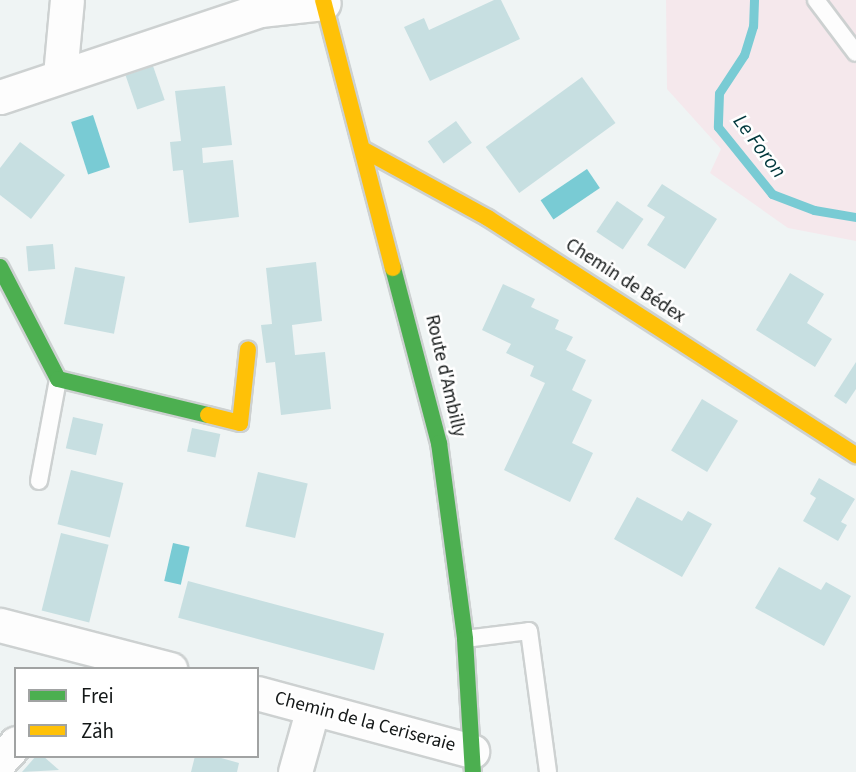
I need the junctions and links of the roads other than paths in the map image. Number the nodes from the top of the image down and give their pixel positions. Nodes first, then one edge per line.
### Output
1 (67, 0) edge
2 (816, 0) edge
3 (323, 2) edge
4 (856, 53) edge
5 (60, 75) junction
6 (0, 97) edge
7 (366, 151) junction
8 (0, 267) edge
9 (248, 349) dead end
10 (58, 379) junction
11 (856, 455) edge
12 (39, 481) dead end
13 (0, 625) edge
14 (465, 639) junction
15 (162, 667) edge
16 (259, 694) edge
17 (313, 708) junction
18 (14, 745) edge
19 (0, 761) edge
20 (472, 761) edge
21 (295, 772) edge
22 (548, 772) edge

1 - 5 street
2 - 4 lane
3 - 5 street
3 - 7 street, Route d'Ambilly
5 - 6 street
7 - 11 street, Chemin de Bédex
7 - 14 street, Route d'Ambilly
8 - 10 street
9 - 10 street
10 - 12 lane
13 - 15 street
14 - 20 street, Route d'Ambilly
14 - 22 lane
16 - 17 street, Chemin de la Ceriseraie
17 - 20 street, Chemin de la Ceriseraie
17 - 21 street
18 - 19 street

